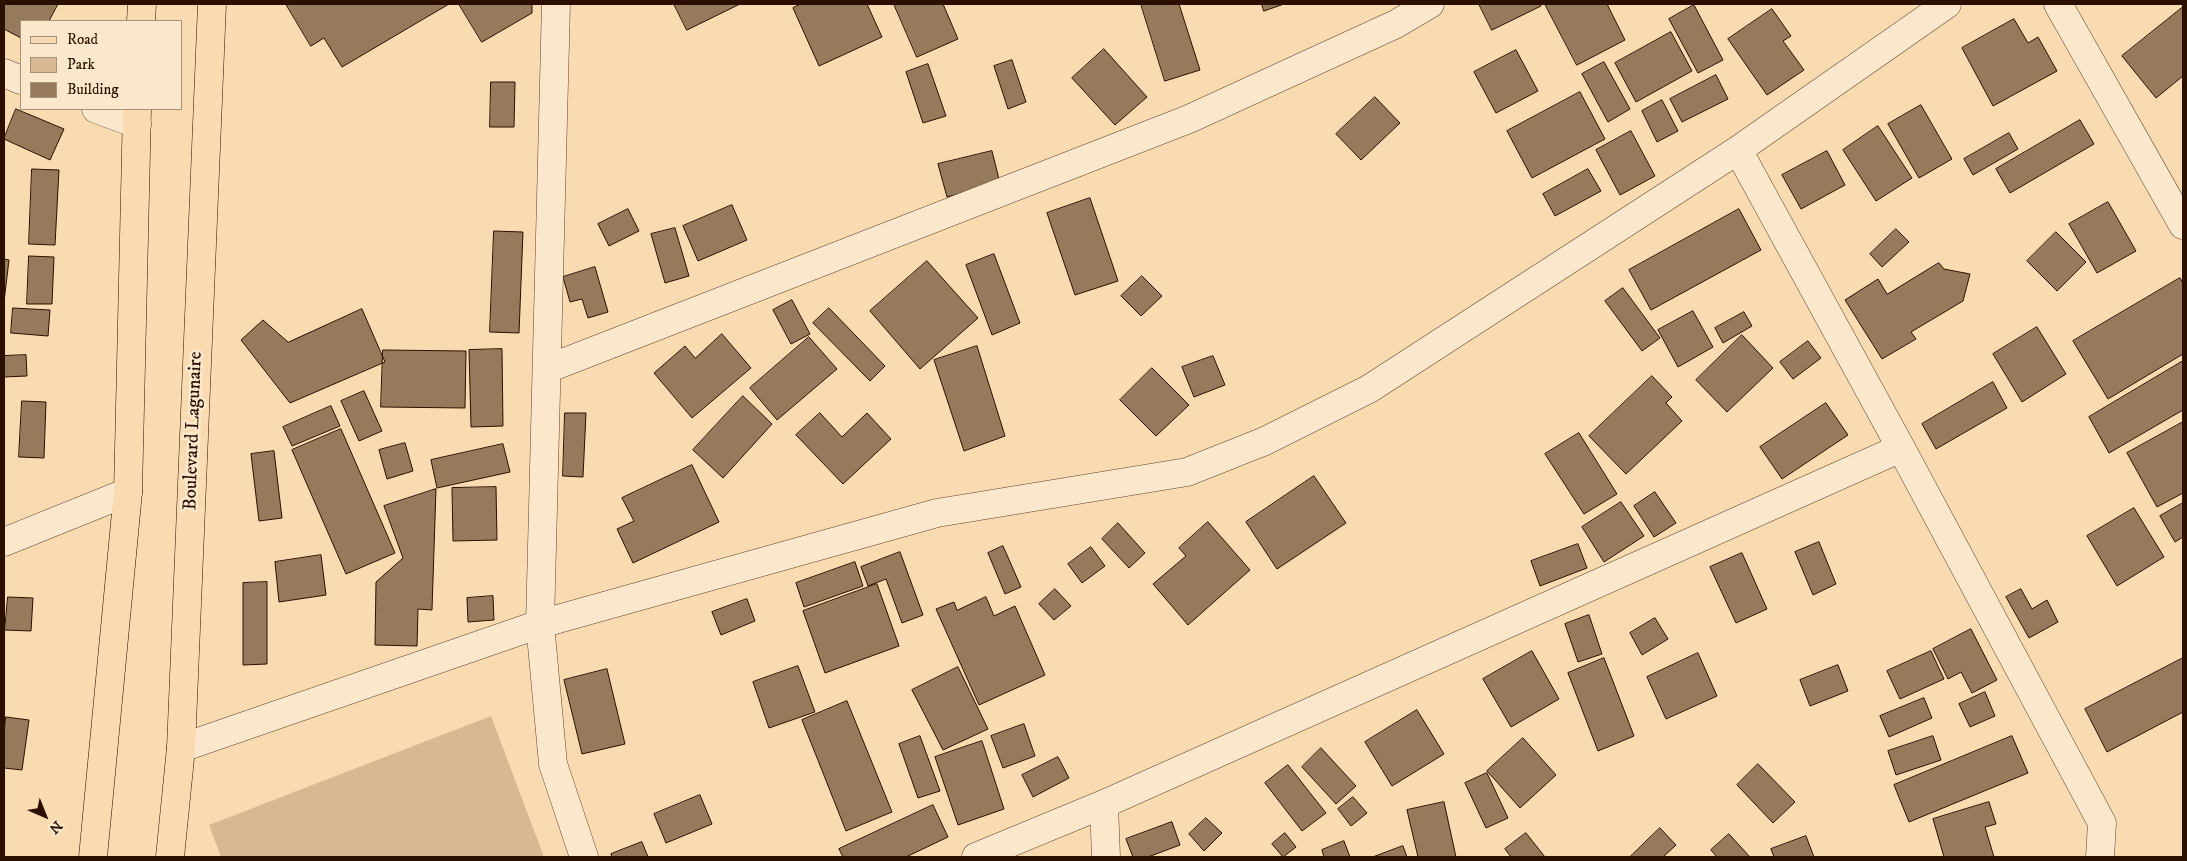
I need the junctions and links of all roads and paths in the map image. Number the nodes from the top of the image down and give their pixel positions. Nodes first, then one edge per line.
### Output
1 (142, 4) edge
2 (212, 4) edge
3 (556, 4) edge
4 (1430, 4) edge
5 (1947, 4) edge
6 (2058, 4) edge
7 (141, 20) edge
8 (4, 73) edge
9 (20, 80) edge
10 (102, 110) edge
11 (137, 116) edge
12 (1738, 150) junction
13 (2183, 225) edge
14 (547, 369) junction
15 (1901, 448) junction
16 (128, 492) junction
17 (4, 542) edge
18 (540, 624) junction
19 (180, 748) junction
20 (1104, 804) junction
21 (93, 857) edge
22 (170, 857) edge
23 (584, 857) edge
24 (976, 857) edge
25 (1106, 857) edge
26 (2100, 857) edge

1 - 7 main road
2 - 19 main road, Boulevard Lagunaire
3 - 14 street
4 - 14 street
5 - 12 street
6 - 13 street
8 - 9 street
10 - 11 street
11 - 16 main road
12 - 15 street
12 - 18 street
14 - 18 street
15 - 20 street
15 - 26 street
16 - 17 street
16 - 21 main road
18 - 19 street
18 - 23 street
19 - 22 main road, Boulevard Lagunaire
20 - 24 street
20 - 25 street

